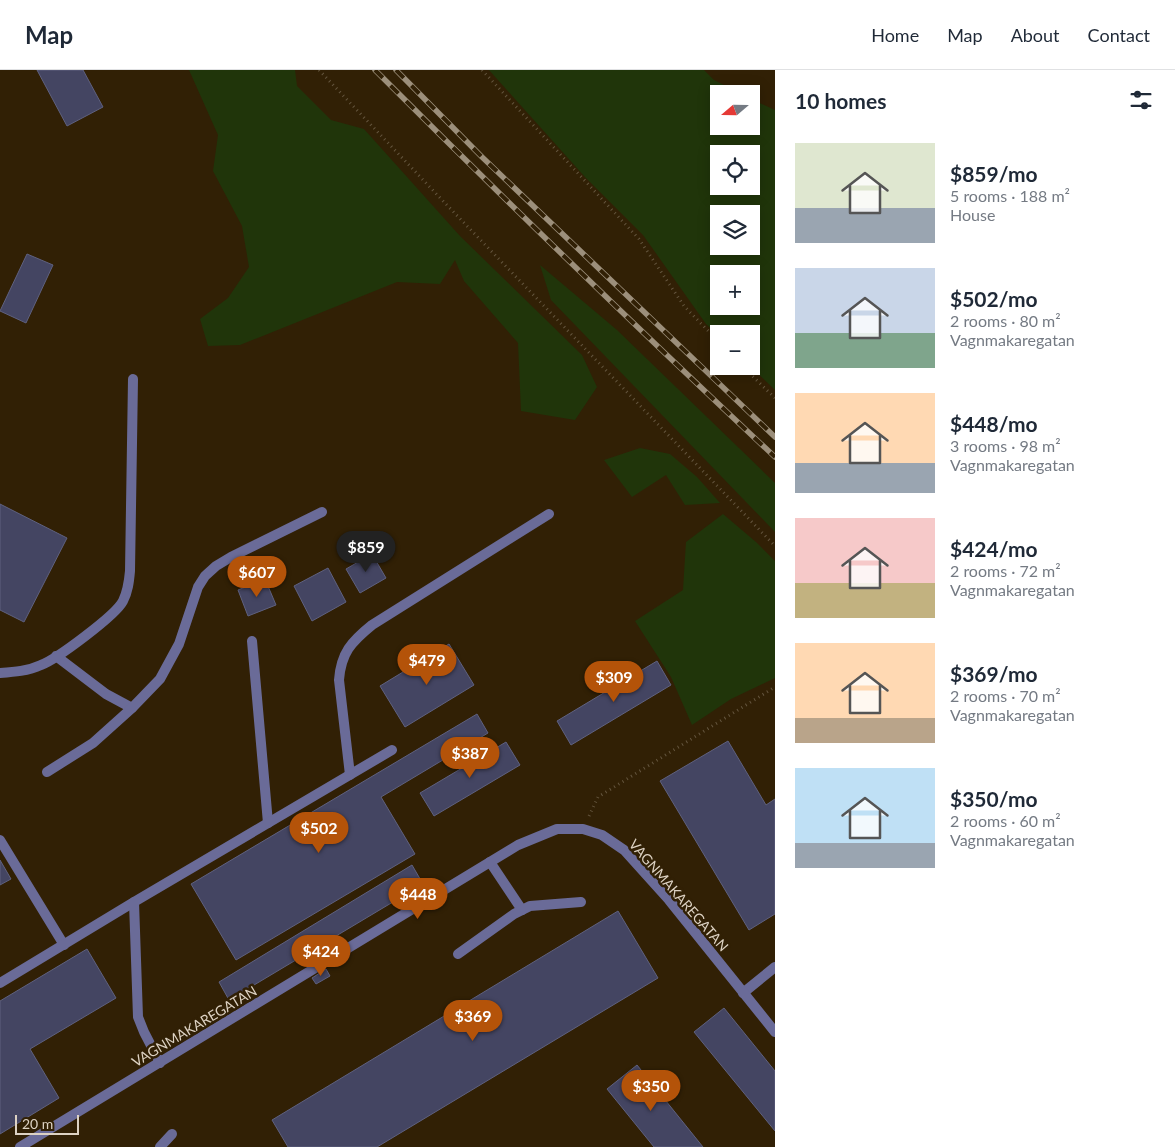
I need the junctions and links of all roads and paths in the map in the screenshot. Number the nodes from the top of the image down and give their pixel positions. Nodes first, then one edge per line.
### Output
1 (319, 70) edge
2 (482, 70) edge
3 (710, 333) edge
4 (751, 375) edge
5 (132, 379) dead end
6 (775, 398) edge
7 (322, 512) dead end
8 (549, 514) dead end
9 (775, 546) edge
10 (252, 641) dead end
11 (56, 656) junction
12 (0, 673) edge
13 (775, 687) edge
14 (132, 708) junction
15 (392, 750) dead end
16 (47, 772) dead end
17 (350, 775) junction
18 (268, 823) junction
19 (583, 829) junction
20 (0, 840) edge
21 (490, 862) junction
22 (134, 902) junction
23 (580, 902) dead end
24 (522, 910) junction
25 (64, 945) junction
26 (458, 954) dead end
27 (775, 967) edge
28 (0, 983) edge
29 (743, 993) junction
30 (775, 1032) edge
31 (160, 1063) junction
32 (172, 1134) dead end
33 (20, 1147) edge
34 (160, 1147) edge

1 - 9 path
2 - 3 path
4 - 6 path
5 - 11 street
7 - 14 street
8 - 17 street
10 - 18 street
11 - 12 street
11 - 14 street
13 - 19 path
14 - 16 street
15 - 17 street
17 - 18 street
18 - 22 street
19 - 21 street, VAGNMAKAREGATAN
19 - 29 street, VAGNMAKAREGATAN
20 - 25 street
21 - 24 street
21 - 31 street, VAGNMAKAREGATAN
22 - 25 street
22 - 31 street
23 - 24 street
24 - 26 street
25 - 28 street
27 - 29 street
29 - 30 street, VAGNMAKAREGATAN
31 - 33 street, VAGNMAKAREGATAN
32 - 34 street

